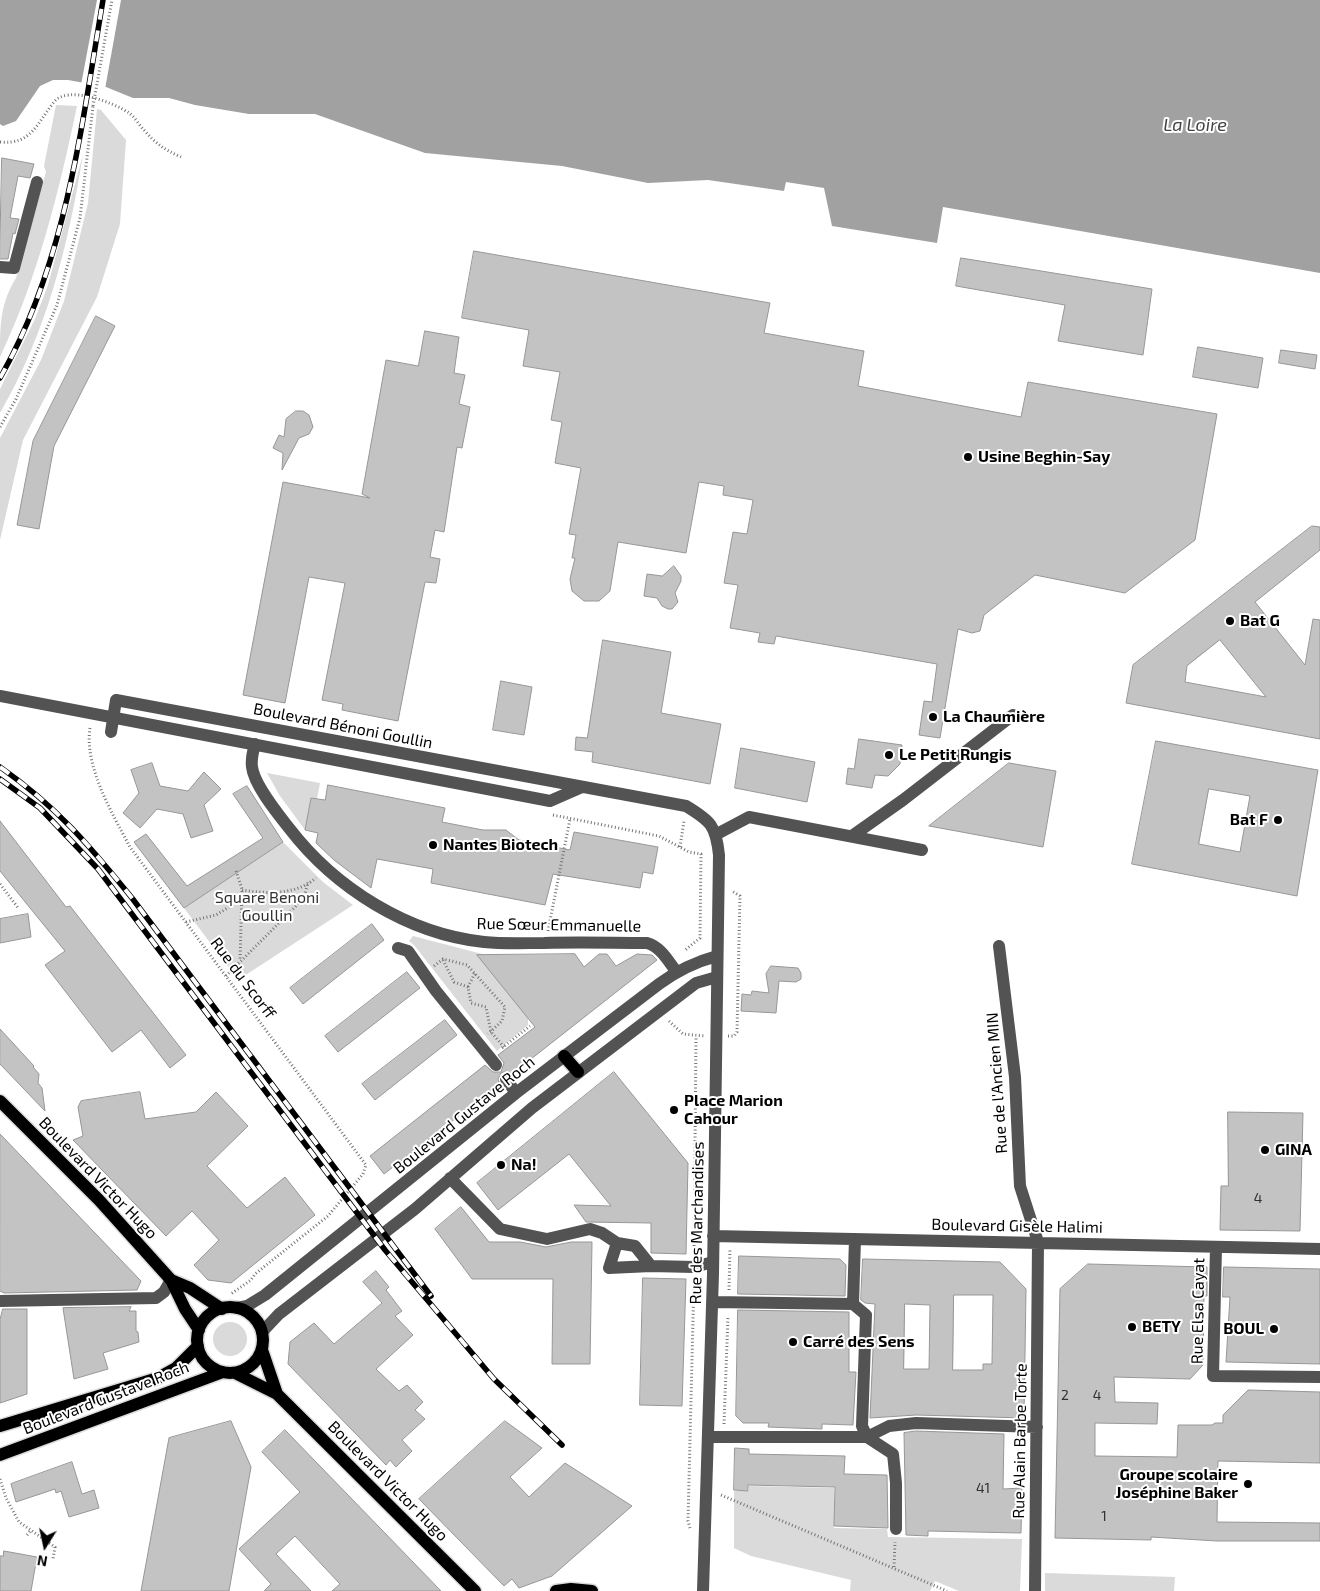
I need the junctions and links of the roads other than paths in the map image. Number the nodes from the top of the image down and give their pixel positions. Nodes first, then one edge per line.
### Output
1 (37, 182) dead end
2 (0, 266) edge
3 (0, 696) edge
4 (1013, 715) dead end
5 (113, 718) junction
6 (111, 732) dead end
7 (254, 744) junction
8 (582, 787) junction
9 (717, 834) junction
10 (852, 836) junction
11 (922, 850) dead end
12 (999, 946) dead end
13 (398, 948) dead end
14 (717, 956) junction
15 (673, 967) junction
16 (717, 977) junction
17 (564, 1056) junction
18 (493, 1061) road end
19 (578, 1072) junction
20 (506, 1079) dead end
21 (516, 1093) junction
22 (0, 1101) edge
23 (450, 1178) junction
24 (713, 1236) junction
25 (855, 1239) junction
26 (1038, 1242) junction
27 (617, 1243) junction
28 (1216, 1247) junction
29 (1320, 1249) edge
30 (713, 1262) junction
31 (650, 1266) junction
32 (171, 1280) junction
33 (0, 1301) edge
34 (712, 1302) junction
35 (853, 1304) junction
36 (237, 1308) junction
37 (222, 1309) junction
38 (199, 1330) junction
39 (262, 1332) junction
40 (198, 1346) junction
41 (262, 1350) junction
42 (229, 1372) junction
43 (1320, 1377) edge
44 (277, 1394) junction
45 (0, 1426) edge
46 (1037, 1427) junction
47 (708, 1437) junction
48 (867, 1437) junction
49 (0, 1455) edge
50 (896, 1529) road end
51 (475, 1591) edge
52 (556, 1591) edge
53 (592, 1591) edge
54 (703, 1591) edge
55 (1035, 1591) edge

1 - 2 street
3 - 5 street
4 - 10 street
5 - 6 street, Boulevard Bénoni Goullin
5 - 7 street
5 - 8 street, Boulevard Bénoni Goullin
7 - 8 street
7 - 15 street, Rue Sœur Emmanuelle
8 - 9 street, Boulevard Bénoni Goullin
9 - 10 street
9 - 14 street, Rue des Marchandises
10 - 11 street
12 - 26 street, Rue de l'Ancien MIN
13 - 18 street
14 - 15 street, Boulevard Gustave Roch
14 - 16 street, Rue des Marchandises
15 - 17 street, Boulevard Gustave Roch
16 - 19 street
16 - 24 street, Rue des Marchandises
17 - 19 main road
17 - 21 street, Boulevard Gustave Roch
19 - 23 street
20 - 21 street
21 - 36 street, Boulevard Gustave Roch
22 - 32 main road, Boulevard Victor Hugo
23 - 27 street
23 - 39 street
24 - 25 street, Boulevard Gisèle Halimi
24 - 30 street, Rue des Marchandises
25 - 26 street, Boulevard Gisèle Halimi
25 - 35 street
26 - 28 street, Boulevard Gisèle Halimi
26 - 46 street, Rue Alain Barbe Torte
27 - 31 street
27 - 31 street
28 - 29 street, Boulevard Gisèle Halimi
28 - 43 street, Rue Elsa Cayat
30 - 31 street
30 - 34 street, Rue des Marchandises
32 - 33 street
32 - 37 main road, Boulevard Victor Hugo
32 - 38 main road, Boulevard Victor Hugo
34 - 35 street
34 - 47 street, Rue des Marchandises
35 - 48 street
36 - 37 main road
36 - 39 main road
37 - 38 main road
38 - 40 main road
39 - 41 main road
40 - 42 main road
40 - 45 main road, Boulevard Gustave Roch
41 - 42 main road
41 - 44 main road, Boulevard Victor Hugo
42 - 44 main road, Boulevard Victor Hugo
42 - 49 main road, Boulevard Gustave Roch
44 - 51 main road, Boulevard Victor Hugo
46 - 48 street
46 - 55 street, Rue Alain Barbe Torte
47 - 48 street
47 - 54 street, Rue des Marchandises
48 - 50 street
52 - 53 main road

